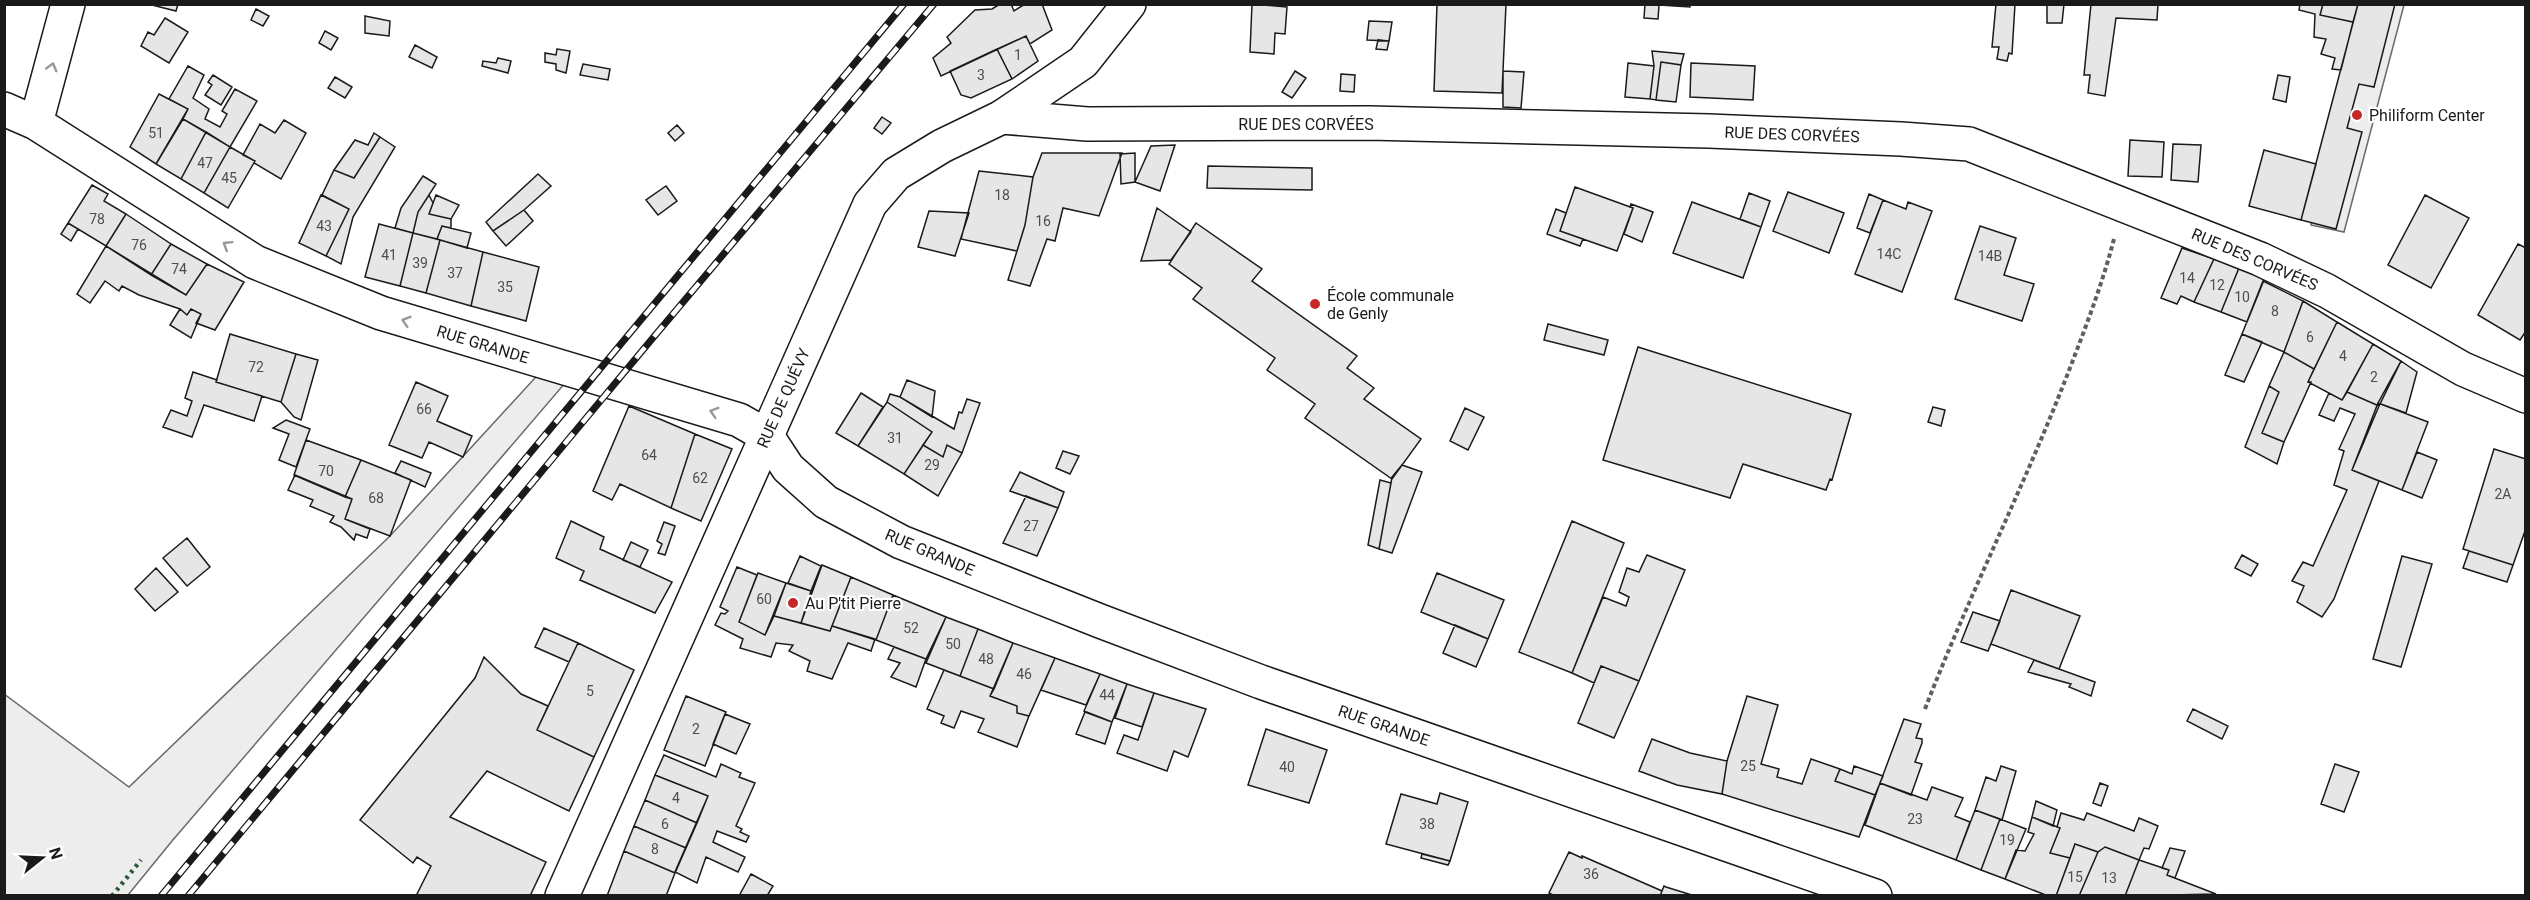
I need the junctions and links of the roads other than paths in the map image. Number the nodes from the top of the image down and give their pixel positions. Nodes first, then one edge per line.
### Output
1 (68, 4) edge
2 (1129, 4) edge
3 (4, 109) edge
4 (1002, 117) junction
5 (36, 123) junction
6 (2526, 396) edge
7 (766, 436) junction
8 (562, 896) edge
9 (1875, 896) edge

5 -> 1 street
2 - 4 street, RUE DE QUÉVY
3 - 5 street, RUE GRANDE
4 - 6 street, RUE DES CORVÉES
4 - 7 street, RUE DE QUÉVY
7 -> 5 street, RUE GRANDE
7 - 8 street, RUE DE QUÉVY
7 - 9 street, RUE GRANDE

